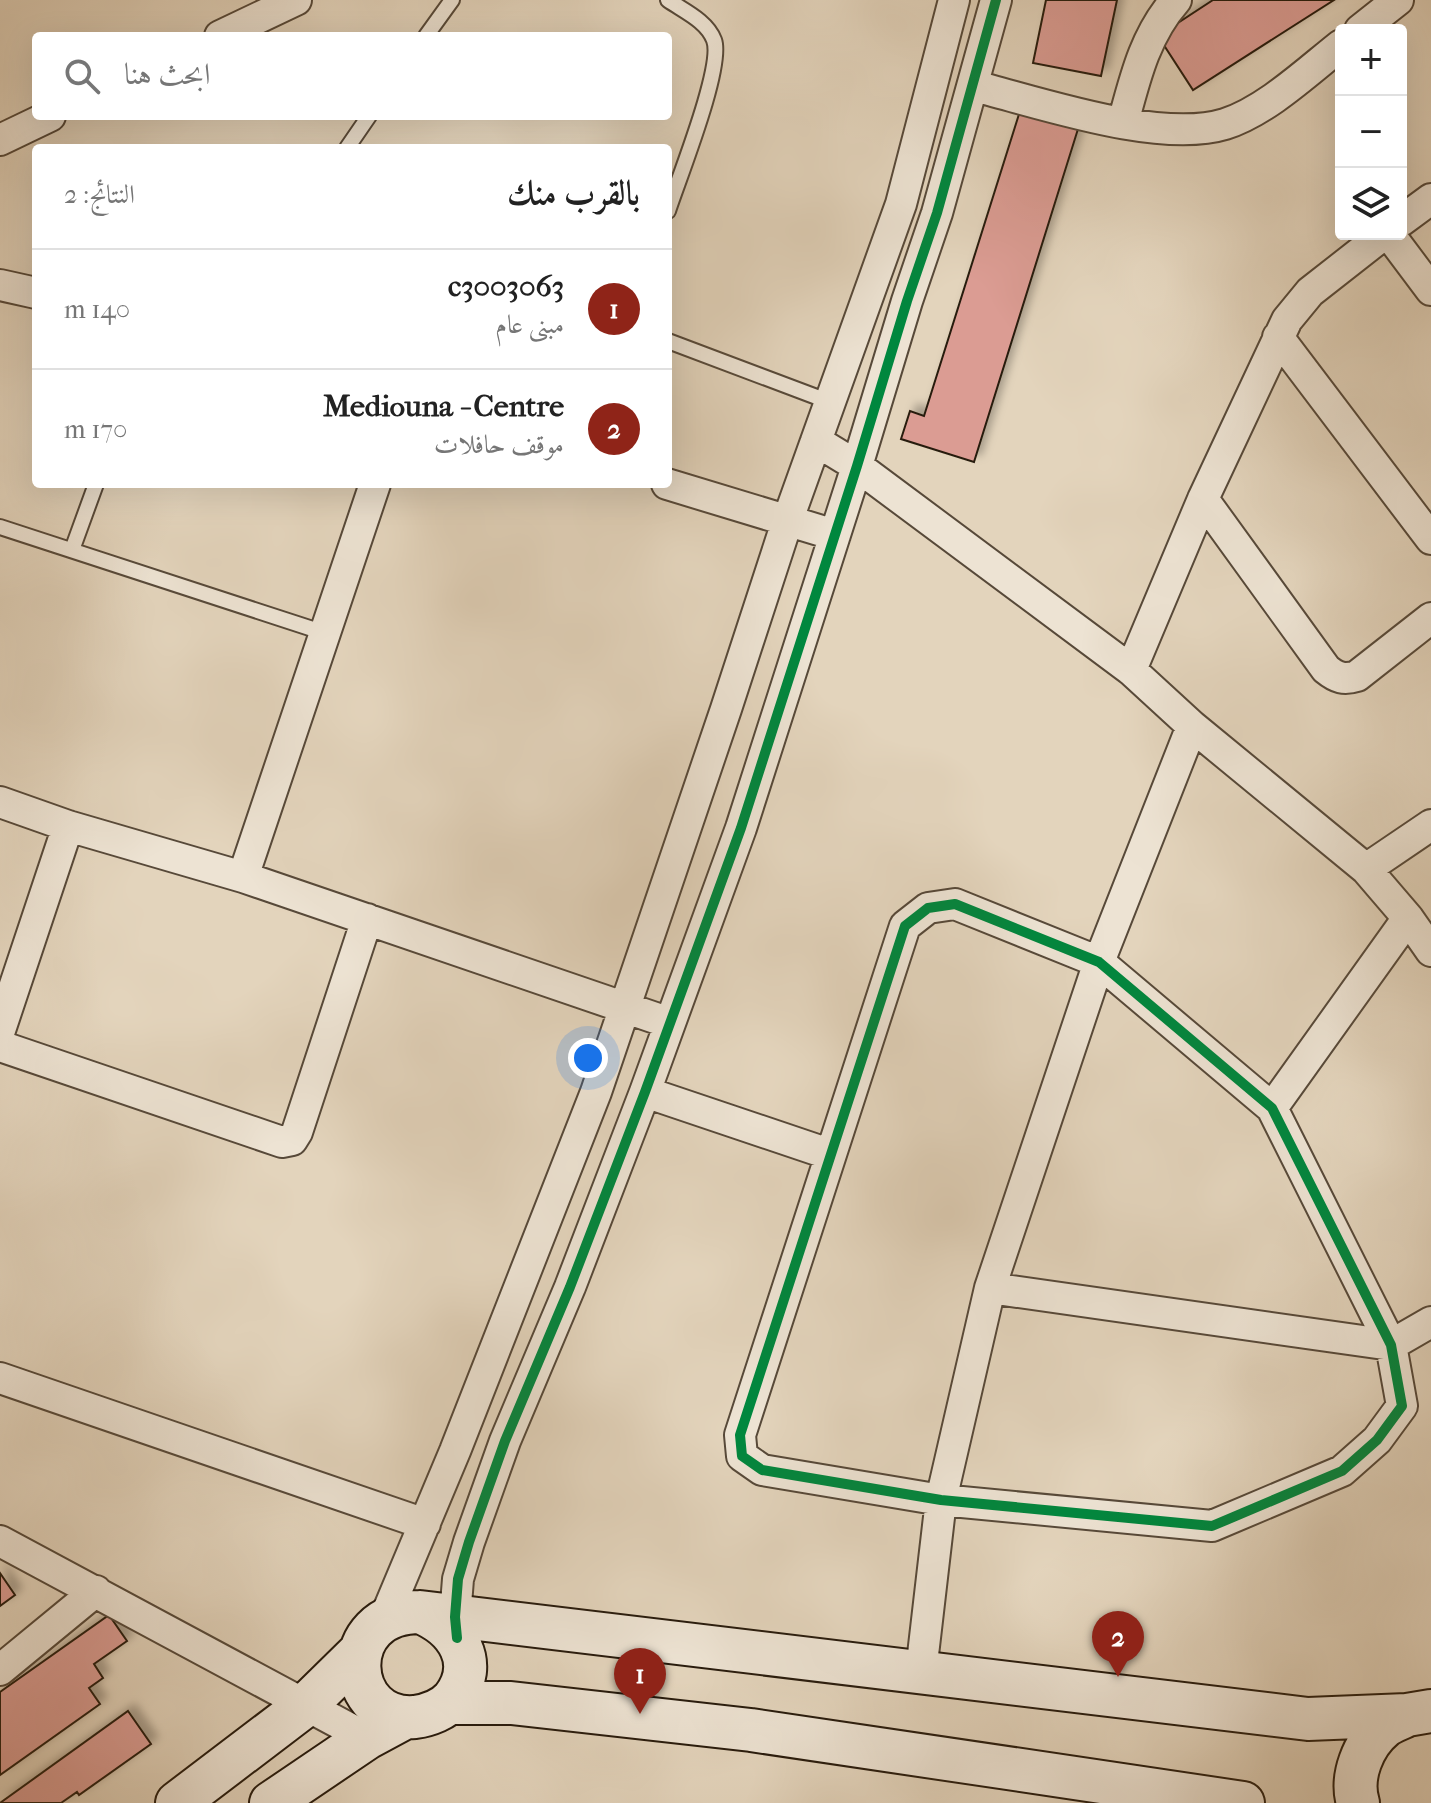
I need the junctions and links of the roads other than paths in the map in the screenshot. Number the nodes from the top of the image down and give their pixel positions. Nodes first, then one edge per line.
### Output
1 (296, 0) edge
2 (452, 0) edge
3 (668, 0) edge
4 (954, 0) edge
5 (996, 0) edge
6 (1176, 0) edge
7 (1398, 0) edge
8 (1368, 24) edge
9 (228, 32) edge
10 (429, 32) edge
11 (1335, 50) edge
12 (974, 86) junction
13 (42, 120) edge
14 (366, 120) edge
15 (1123, 123) junction
16 (0, 140) edge
17 (350, 144) edge
18 (672, 199) edge
19 (1431, 199) edge
20 (1407, 217) edge
21 (1379, 240) edge
22 (1392, 240) edge
23 (0, 285) edge
24 (1431, 290) edge
25 (32, 292) edge
26 (1278, 337) junction
27 (672, 343) edge
28 (830, 402) junction
29 (816, 441) junction
30 (857, 466) junction
31 (672, 486) edge
32 (95, 488) edge
33 (374, 488) edge
34 (1203, 499) junction
35 (787, 522) junction
36 (0, 527) edge
37 (835, 535) junction
38 (1431, 539) edge
39 (72, 550) junction
40 (1431, 618) edge
41 (325, 633) junction
42 (1131, 670) junction
43 (1192, 726) junction
44 (0, 802) edge
45 (691, 810) junction
46 (1431, 825) edge
47 (68, 826) junction
48 (741, 828) junction
49 (1366, 869) junction
50 (243, 877) junction
51 (1408, 918) junction
52 (367, 919) junction
53 (1431, 951) edge
54 (1099, 962) junction
55 (623, 1006) junction
56 (670, 1023) junction
57 (0, 1030) edge
58 (0, 1046) edge
59 (645, 1092) junction
60 (1272, 1108) junction
61 (829, 1154) junction
62 (990, 1288) junction
63 (1431, 1322) edge
64 (1391, 1345) junction
65 (0, 1378) edge
66 (941, 1500) junction
67 (425, 1524) junction
68 (0, 1541) edge
69 (96, 1591) junction
70 (415, 1628) junction
71 (0, 1670) edge
72 (921, 1672) junction
73 (449, 1703) junction
74 (306, 1705) junction
75 (1419, 1713) edge
76 (406, 1717) junction
77 (367, 1738) junction
78 (177, 1803) edge
79 (271, 1803) edge
80 (1243, 1803) edge
81 (1358, 1803) edge

1 - 9 street
2 - 10 lane
3 - 18 lane
4 - 28 street
5 - 12 street
6 - 15 street
7 - 8 street
11 - 15 street
12 - 15 street
12 - 30 street
13 - 16 street
14 - 17 lane
19 - 20 street
21 - 26 street
22 - 24 street
23 - 25 street
26 - 34 street
26 - 38 street
27 - 28 lane
28 - 29 street
29 - 30 street
29 - 35 street
30 - 37 street
30 - 42 street
31 - 35 street
32 - 39 lane
33 - 41 street
34 - 40 street
34 - 42 street
35 - 37 street
35 - 45 street
36 - 39 lane
37 - 48 street
39 - 41 lane
41 - 50 street
42 - 43 street
43 - 49 street
43 - 54 street
44 - 47 street
45 - 48 street
45 - 55 street
46 - 49 street
47 - 50 street
47 - 57 street
48 - 56 street
49 - 51 street
50 - 52 street
51 - 53 street
51 - 60 street
52 - 55 street
52 - 58 street
54 - 60 street
54 - 61 street
54 - 62 street
55 - 56 street
55 - 67 street
56 - 59 street
59 - 61 street
59 - 70 street
60 - 64 street
61 - 66 street
62 - 64 street
62 - 66 street
63 - 64 street
64 - 66 street
65 - 67 street
66 - 72 street
67 - 70 street
68 - 69 street
69 - 71 street
69 - 74 street
70 - 72 main road
70 - 73 main road
70 - 74 main road
70 - 76 main road
72 - 75 main road
73 - 76 main road
73 - 80 main road
74 - 77 street
74 - 78 main road
75 - 81 main road
76 - 77 main road
77 - 79 main road

